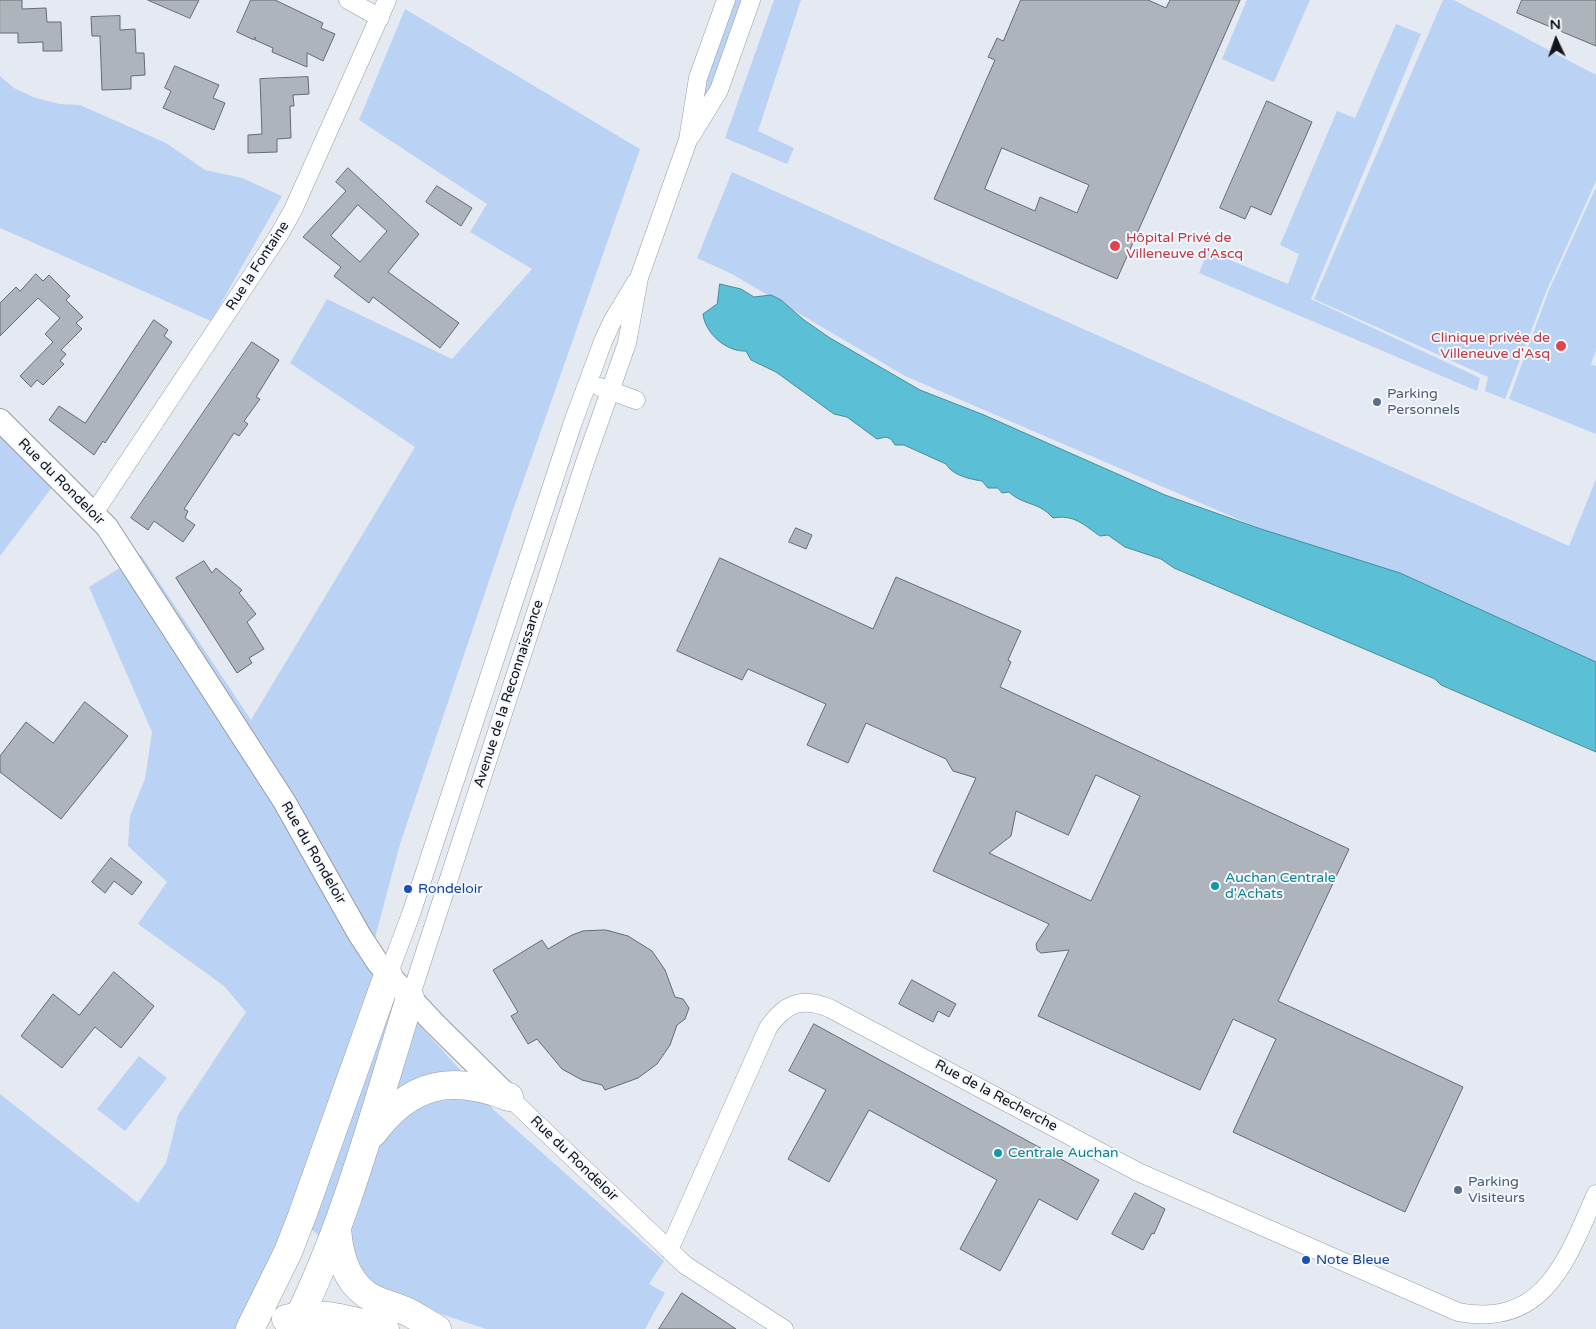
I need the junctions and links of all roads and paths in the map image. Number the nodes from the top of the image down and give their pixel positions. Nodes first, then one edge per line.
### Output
1 (348, 0) edge
2 (387, 0) edge
3 (726, 0) edge
4 (751, 0) edge
5 (380, 18) junction
6 (688, 140) junction
7 (639, 278) junction
8 (588, 383) junction
9 (610, 391) junction
10 (636, 400) dead end
11 (0, 420) edge
12 (94, 513) junction
13 (388, 975) junction
14 (410, 998) junction
15 (509, 1097) junction
16 (367, 1142) junction
17 (1596, 1194) edge
18 (337, 1225) junction
19 (669, 1250) junction
20 (296, 1322) edge
21 (250, 1329) edge
22 (265, 1329) edge
23 (385, 1329) edge
24 (437, 1329) edge
25 (784, 1329) edge

1 - 5 street
2 - 5 street, Rue la Fontaine
3 - 6 street, Avenue de la Reconnaissance
4 - 6 street, Avenue de la Reconnaissance
5 - 12 street, Rue la Fontaine
6 - 7 street, Avenue de la Reconnaissance
7 - 8 street, Avenue de la Reconnaissance
7 - 9 street, Avenue de la Reconnaissance
8 - 9 street
8 - 13 street, Avenue de la Reconnaissance
9 - 10 street
9 - 14 street, Avenue de la Reconnaissance
11 - 12 street, Rue du Rondeloir
12 - 13 street, Rue du Rondeloir
13 - 14 street, Rue du Rondeloir
13 - 21 main road
14 - 15 street, Rue du Rondeloir
14 - 16 main road
15 - 16 main road
15 - 19 street, Rue du Rondeloir
16 - 18 main road
17 - 19 street, Rue de la Recherche
18 - 20 main road
18 - 24 main road
19 - 25 street, Rue du Rondeloir
20 - 22 main road
20 - 23 main road

